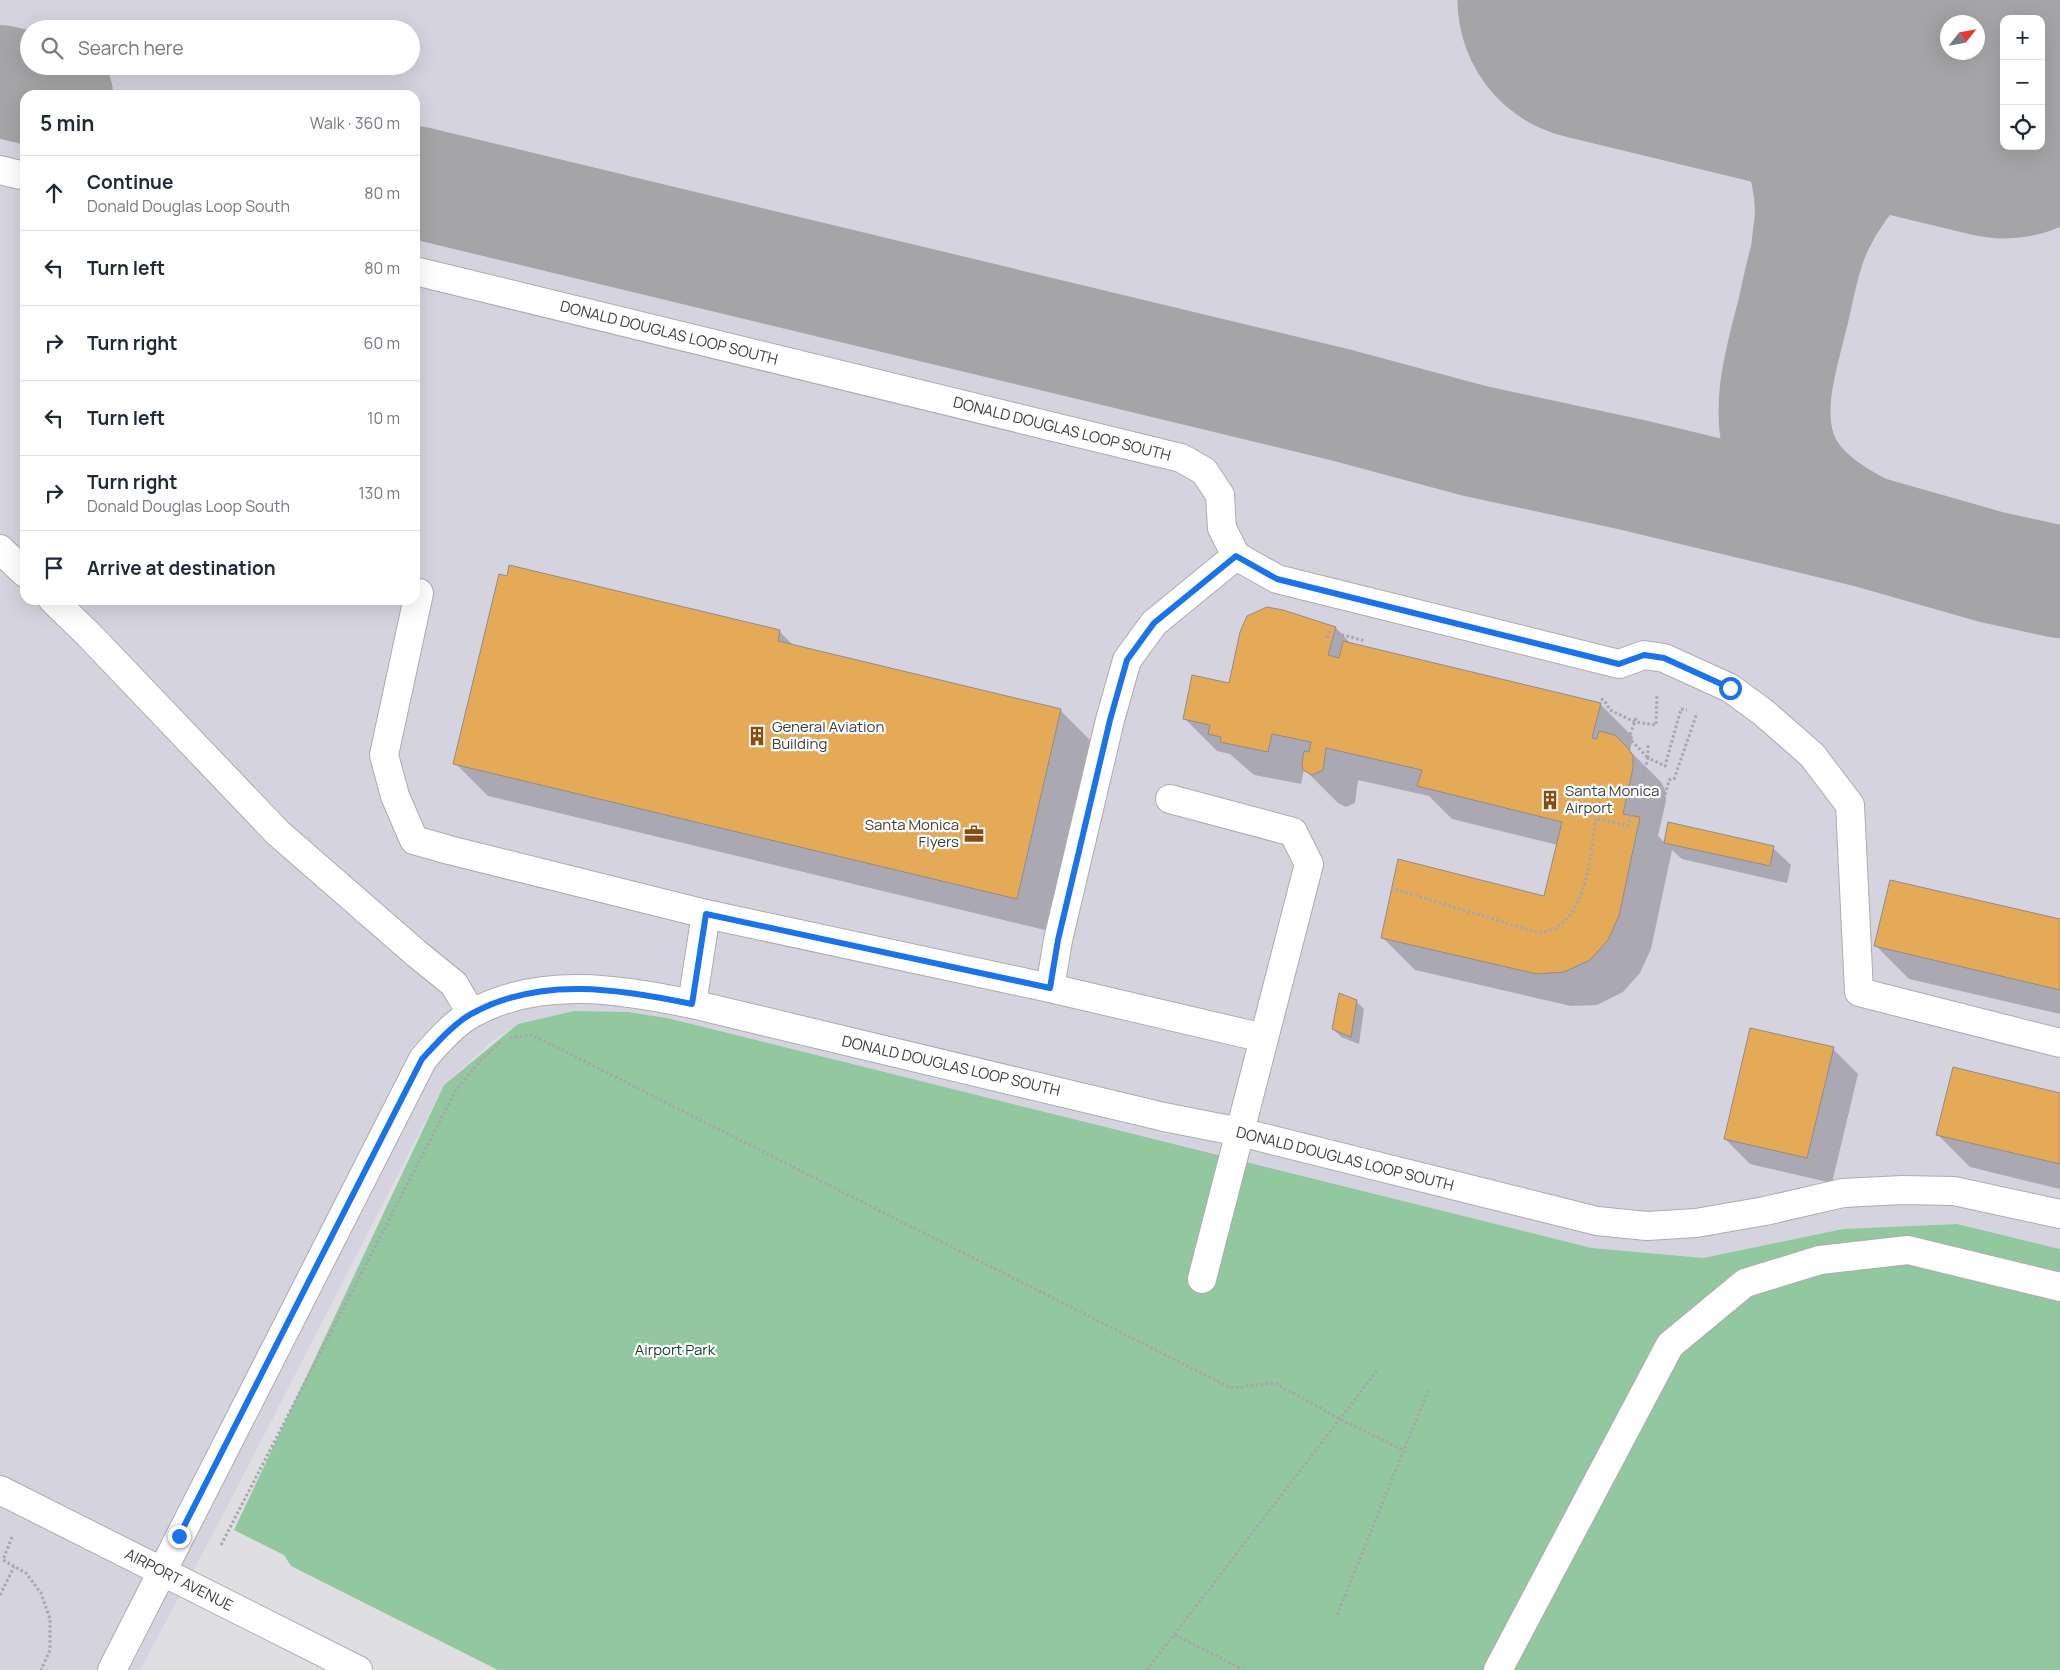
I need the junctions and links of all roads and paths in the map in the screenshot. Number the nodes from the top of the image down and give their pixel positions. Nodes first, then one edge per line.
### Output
1 (0, 170) edge
2 (20, 175) edge
3 (420, 272) edge
4 (0, 549) edge
5 (1236, 556) junction
6 (20, 568) edge
7 (58, 605) edge
8 (415, 605) edge
9 (1340, 632) dead end
10 (1368, 641) dead end
11 (1657, 688) dead end
12 (1596, 697) dead end
13 (1635, 720) junction
14 (1648, 743) dead end
15 (1648, 758) junction
16 (1170, 799) dead end
17 (1653, 838) dead end
18 (1391, 888) dead end
19 (706, 914) junction
20 (1050, 988) junction
21 (692, 1004) junction
22 (472, 1013) junction
23 (1264, 1038) junction
24 (2060, 1043) edge
25 (1240, 1132) junction
26 (2060, 1214) edge
27 (1202, 1279) dead end
28 (2060, 1287) edge
29 (1379, 1368) dead end
30 (1428, 1391) dead end
31 (1340, 1419) junction
32 (1403, 1450) junction
33 (0, 1490) edge
34 (12, 1536) dead end
35 (221, 1546) dead end
36 (14, 1567) junction
37 (161, 1571) junction
38 (0, 1595) edge
39 (1337, 1615) dead end
40 (1175, 1635) junction
41 (41, 1670) edge
42 (112, 1670) edge
43 (358, 1670) edge
44 (1147, 1670) edge
45 (1244, 1670) edge
46 (1498, 1670) edge

1 - 2 street
3 - 5 street, DONALD DOUGLAS LOOP SOUTH
4 - 6 street
5 - 20 street
5 - 24 street
7 - 22 street
8 - 19 street
9 - 10 path
11 - 13 path
12 - 13 path
13 - 15 path
14 - 15 path
15 - 17 path
15 - 18 path
16 - 23 street
19 - 20 street
19 - 21 street
20 - 23 street
21 - 22 street, DONALD DOUGLAS LOOP SOUTH
21 - 25 street, DONALD DOUGLAS LOOP SOUTH
22 - 37 street, DONALD DOUGLAS LOOP SOUTH
23 - 25 street
25 - 26 street, DONALD DOUGLAS LOOP SOUTH
25 - 27 street
28 - 46 street
29 - 31 path
30 - 32 path
31 - 32 path
31 - 35 path
31 - 40 path
32 - 39 path
33 - 37 street, AIRPORT AVENUE
34 - 36 path
36 - 38 path
36 - 41 path
37 - 42 street, DONALD DOUGLAS LOOP SOUTH
37 - 43 street, AIRPORT AVENUE
40 - 44 path
40 - 45 path

